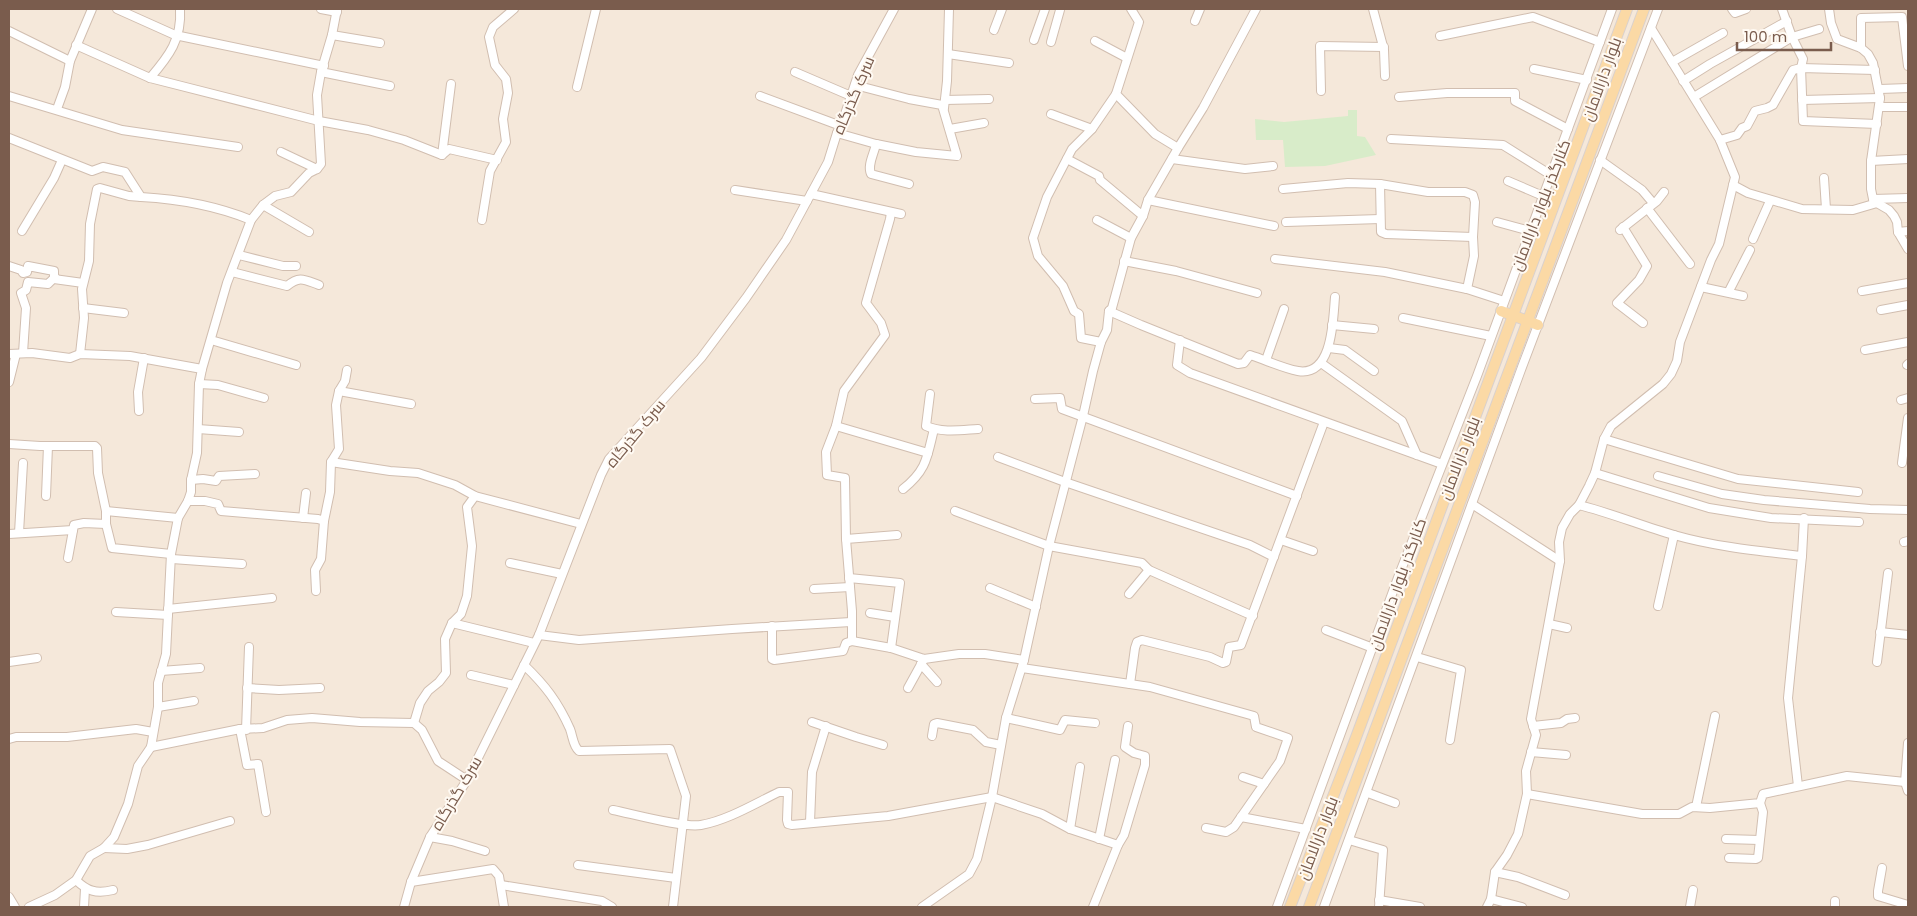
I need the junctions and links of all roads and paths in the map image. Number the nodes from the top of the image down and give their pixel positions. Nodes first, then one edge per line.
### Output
1 (92, 9) edge
2 (117, 9) edge
3 (180, 9) edge
4 (321, 9) edge
5 (514, 9) edge
6 (596, 9) edge
7 (894, 9) edge
8 (949, 9) edge
9 (1002, 9) edge
10 (1045, 9) edge
11 (1131, 9) edge
12 (1200, 9) edge
13 (1256, 9) edge
14 (1373, 9) edge
15 (1612, 9) edge
16 (1627, 9) edge
17 (1644, 9) edge
18 (1658, 9) edge
19 (1732, 9) edge
20 (1746, 9) edge
21 (1782, 9) edge
22 (1830, 9) edge
23 (1059, 10) edge
24 (337, 11) edge
25 (1195, 21) dead end
26 (1787, 21) junction
27 (1651, 28) junction
28 (1819, 29) dead end
29 (994, 30) dead end
30 (9, 31) edge
31 (1723, 33) dead end
32 (332, 34) junction
33 (179, 35) junction
34 (1440, 36) dead end
35 (1792, 37) junction
36 (1034, 40) dead end
37 (1095, 41) dead end
38 (1051, 42) dead end
39 (1600, 42) junction
40 (380, 43) dead end
41 (76, 45) junction
42 (1384, 46) junction
43 (1861, 48) junction
44 (948, 54) junction
45 (1127, 58) junction
46 (70, 61) junction
47 (1009, 62) dead end
48 (1672, 62) junction
49 (1908, 66) edge
50 (1801, 68) junction
51 (323, 69) junction
52 (1534, 69) dead end
53 (1875, 70) junction
54 (795, 72) dead end
55 (1385, 76) dead end
56 (150, 78) junction
57 (1587, 80) junction
58 (1683, 82) junction
59 (451, 84) dead end
60 (855, 85) junction
61 (390, 86) dead end
62 (577, 87) dead end
63 (1908, 88) edge
64 (1321, 91) dead end
65 (1116, 94) junction
66 (1880, 94) junction
67 (9, 96) edge
68 (760, 96) dead end
69 (851, 96) junction
70 (1399, 97) dead end
71 (1694, 97) junction
72 (989, 100) dead end
73 (1802, 100) junction
74 (945, 104) junction
75 (1879, 107) junction
76 (1908, 107) edge
77 (57, 109) junction
78 (1051, 114) dead end
79 (319, 121) junction
80 (984, 123) dead end
81 (1877, 124) junction
82 (839, 129) junction
83 (950, 129) junction
84 (1092, 129) junction
85 (1568, 129) junction
86 (9, 138) edge
87 (1391, 139) dead end
88 (1720, 140) junction
89 (876, 144) junction
90 (238, 147) dead end
91 (1178, 148) junction
92 (281, 152) dead end
93 (442, 155) junction
94 (1067, 159) junction
95 (1172, 159) junction
96 (1908, 159) edge
97 (62, 160) junction
98 (497, 160) junction
99 (1600, 160) junction
100 (1871, 161) junction
101 (1273, 166) dead end
102 (317, 170) junction
103 (1551, 175) junction
104 (1824, 178) dead end
105 (1508, 181) dead end
106 (909, 184) dead end
107 (1380, 184) junction
108 (1733, 185) junction
109 (1283, 189) dead end
110 (735, 190) dead end
111 (1664, 192) dead end
112 (1543, 196) junction
113 (141, 197) junction
114 (809, 197) junction
115 (1908, 198) edge
116 (1148, 200) junction
117 (1770, 201) junction
118 (1875, 201) junction
119 (263, 205) junction
120 (1650, 206) junction
121 (1826, 209) junction
122 (891, 212) junction
123 (901, 214) dead end
124 (1143, 216) junction
125 (1380, 219) junction
126 (250, 220) junction
127 (482, 220) dead end
128 (1097, 220) dead end
129 (1286, 222) dead end
130 (1497, 222) dead end
131 (1274, 226) dead end
132 (22, 231) dead end
133 (1530, 231) junction
134 (1908, 231) edge
135 (309, 232) dead end
136 (1898, 232) junction
137 (1473, 237) junction
138 (1131, 238) junction
139 (1753, 239) dead end
140 (1908, 249) edge
141 (1750, 250) dead end
142 (239, 255) junction
143 (1274, 259) dead end
144 (1124, 261) junction
145 (1690, 264) dead end
146 (9, 266) edge
147 (296, 266) dead end
148 (232, 272) junction
149 (55, 277) junction
150 (83, 283) junction
151 (1908, 283) edge
152 (319, 285) dead end
153 (1701, 286) junction
154 (1467, 289) junction
155 (1729, 291) junction
156 (1862, 291) dead end
157 (1257, 293) dead end
158 (1744, 296) dead end
159 (1336, 297) dead end
160 (1908, 305) edge
161 (1502, 306) junction
162 (84, 308) junction
163 (1284, 309) dead end
164 (1881, 310) dead end
165 (1109, 311) junction
166 (124, 313) dead end
167 (1512, 316) junction
168 (1403, 318) dead end
169 (1528, 321) junction
170 (1643, 323) dead end
171 (1332, 325) junction
172 (1538, 325) junction
173 (1374, 329) dead end
174 (1491, 336) junction
175 (211, 340) junction
176 (1180, 340) junction
177 (1101, 342) junction
178 (1908, 342) edge
179 (1329, 348) junction
180 (1865, 350) dead end
181 (16, 354) edge
182 (80, 354) junction
183 (144, 358) junction
184 (1266, 360) junction
185 (1321, 363) junction
186 (296, 365) dead end
187 (202, 369) junction
188 (347, 370) dead end
189 (1374, 371) dead end
190 (9, 382) edge
191 (199, 384) junction
192 (340, 391) junction
193 (930, 394) dead end
194 (264, 398) dead end
195 (1035, 398) dead end
196 (412, 404) dead end
197 (139, 411) dead end
198 (1083, 416) junction
199 (1908, 418) edge
200 (1324, 422) junction
201 (836, 426) junction
202 (198, 429) junction
203 (934, 429) junction
204 (978, 429) dead end
205 (240, 432) dead end
206 (1604, 439) junction
207 (9, 444) edge
208 (48, 446) junction
209 (928, 453) junction
210 (1417, 455) junction
211 (998, 457) dead end
212 (331, 462) junction
213 (23, 463) dead end
214 (1902, 463) dead end
215 (1442, 464) junction
216 (1595, 473) junction
217 (255, 474) dead end
218 (1658, 476) dead end
219 (191, 480) junction
220 (1065, 482) junction
221 (903, 489) dead end
222 (1858, 492) dead end
223 (306, 493) dead end
224 (46, 496) dead end
225 (475, 496) junction
226 (1298, 496) junction
227 (188, 500) junction
228 (1472, 504) junction
229 (1579, 505) junction
230 (1908, 510) edge
231 (106, 511) junction
232 (955, 511) dead end
233 (178, 518) junction
234 (303, 518) junction
235 (1804, 518) junction
236 (324, 522) junction
237 (1859, 522) dead end
238 (106, 524) junction
239 (581, 524) junction
240 (73, 530) junction
241 (19, 533) junction
242 (9, 534) edge
243 (897, 535) dead end
244 (1674, 535) junction
245 (846, 539) junction
246 (1281, 540) junction
247 (1049, 546) junction
248 (1313, 551) dead end
249 (1802, 556) junction
250 (172, 557) junction
251 (1274, 557) junction
252 (68, 558) dead end
253 (1560, 562) junction
254 (510, 563) dead end
255 (242, 564) dead end
256 (1149, 570) junction
257 (1888, 573) dead end
258 (562, 574) junction
259 (849, 578) junction
260 (850, 587) junction
261 (990, 588) dead end
262 (814, 589) dead end
263 (316, 591) dead end
264 (1129, 594) dead end
265 (272, 598) dead end
266 (1658, 606) dead end
267 (1036, 607) junction
268 (116, 612) dead end
269 (168, 612) junction
270 (870, 612) dead end
271 (1253, 616) junction
272 (895, 617) junction
273 (851, 622) junction
274 (452, 623) junction
275 (1549, 624) junction
276 (772, 626) junction
277 (1567, 628) dead end
278 (1326, 630) dead end
279 (1880, 632) junction
280 (539, 635) junction
281 (1908, 635) edge
282 (852, 641) junction
283 (534, 643) junction
284 (249, 647) dead end
285 (891, 648) junction
286 (1373, 648) junction
287 (1417, 657) junction
288 (37, 658) dead end
289 (9, 662) edge
290 (923, 662) junction
291 (1877, 662) dead end
292 (1023, 664) junction
293 (524, 665) junction
294 (200, 668) dead end
295 (161, 671) junction
296 (471, 675) dead end
297 (937, 682) dead end
298 (1130, 684) junction
299 (514, 685) junction
300 (247, 688) junction
301 (320, 688) dead end
302 (908, 688) dead end
303 (194, 701) dead end
304 (158, 707) junction
305 (1715, 716) dead end
306 (1006, 718) junction
307 (1575, 718) dead end
308 (812, 722) dead end
309 (414, 723) junction
310 (1095, 723) dead end
311 (826, 726) junction
312 (1128, 726) dead end
313 (1533, 726) junction
314 (243, 730) junction
315 (153, 732) junction
316 (932, 736) dead end
317 (9, 738) edge
318 (1450, 740) dead end
319 (1908, 743) edge
320 (1001, 744) junction
321 (884, 745) dead end
322 (151, 747) junction
323 (1531, 752) junction
324 (1566, 755) dead end
325 (1115, 760) dead end
326 (1080, 767) dead end
327 (1243, 777) dead end
328 (467, 780) junction
329 (1905, 782) junction
330 (1264, 784) junction
331 (1798, 786) junction
332 (1908, 791) edge
333 (1368, 793) junction
334 (1527, 794) junction
335 (992, 797) junction
336 (1395, 803) dead end
337 (1760, 803) junction
338 (1696, 807) junction
339 (613, 810) dead end
340 (266, 812) dead end
341 (1241, 817) junction
342 (230, 821) dead end
343 (810, 822) junction
344 (683, 824) junction
345 (1206, 828) dead end
346 (1306, 828) junction
347 (1070, 829) junction
348 (430, 837) junction
349 (1099, 839) junction
350 (1726, 839) dead end
351 (1349, 840) junction
352 (1759, 840) junction
353 (1118, 845) junction
354 (104, 848) junction
355 (485, 851) dead end
356 (1729, 858) dead end
357 (578, 865) dead end
358 (1882, 868) dead end
359 (1495, 872) junction
360 (676, 878) junction
361 (76, 880) junction
362 (411, 882) junction
363 (501, 885) junction
364 (85, 889) junction
365 (113, 890) dead end
366 (1693, 890) dead end
367 (1565, 896) dead end
368 (9, 897) edge
369 (1490, 899) junction
370 (1379, 904) edge
371 (1908, 905) edge
372 (14, 907) edge
373 (29, 907) edge
374 (84, 907) edge
375 (404, 907) edge
376 (504, 907) edge
377 (612, 907) edge
378 (673, 907) edge
379 (922, 907) edge
380 (1093, 907) edge
381 (1277, 907) edge
382 (1290, 907) edge
383 (1309, 907) edge
384 (1324, 907) edge
385 (1420, 907) edge
386 (1487, 907) edge
387 (1522, 907) edge
388 (1690, 907) edge

1 - 41 street
2 - 33 street
3 - 33 street
4 - 24 street
5 - 98 street
6 - 62 street
7 - 60 street, سرک گذرگاه
8 - 44 street
9 - 29 street
10 - 36 street
11 - 45 street
12 - 25 street
13 - 91 street
14 - 42 street
15 - 39 street, کنارگذر بلوار دارالامان
16 - 167 main road, بلوار دارالامان
17 - 169 main road, بلوار دارالامان
18 - 27 street
19 - 20 street
21 - 26 street
22 - 43 street
23 - 38 street
24 - 32 street
26 - 35 street
26 - 58 street
27 - 48 street
27 - 99 street
28 - 35 street
30 - 46 street
31 - 48 street
32 - 40 street
32 - 51 street
33 - 51 street
33 - 56 street
34 - 39 street
35 - 50 street
35 - 71 street
37 - 45 street
39 - 57 street, کنارگذر بلوار دارالامان
41 - 46 street
41 - 56 street
42 - 55 street
42 - 64 street
43 - 49 street
43 - 53 street
44 - 47 street
44 - 74 street
45 - 65 street
46 - 77 street
48 - 58 street
50 - 53 street
50 - 73 street
50 - 88 street
51 - 61 street
51 - 79 street
52 - 57 street
53 - 66 street
54 - 69 street
56 - 79 street
57 - 85 street, کنارگذر بلوار دارالامان
58 - 71 street
59 - 93 street
60 - 69 street, سرک گذرگاه
60 - 74 street
63 - 66 street
65 - 84 street
65 - 91 street
66 - 73 street
66 - 75 street
67 - 77 street
68 - 82 street
69 - 82 street, سرک گذرگاه
70 - 85 street
71 - 88 street
72 - 74 street
73 - 81 street
74 - 83 street
75 - 76 street
75 - 81 street
77 - 90 street
78 - 84 street
79 - 93 street
79 - 102 street
80 - 83 street
81 - 100 street
82 - 89 street
82 - 114 street, سرک گذرگاه
83 - 89 street
84 - 94 street
85 - 103 street, کنارگذر بلوار دارالامان
86 - 97 street
87 - 103 street
88 - 108 street
89 - 106 street
91 - 95 street
92 - 102 street
93 - 98 street
94 - 124 street
94 - 177 street
95 - 101 street
95 - 116 street
96 - 100 street
97 - 113 street
97 - 132 street
98 - 127 street
99 - 120 street
99 - 172 street
100 - 118 street
102 - 119 street
103 - 112 street, کنارگذر بلوار دارالامان
104 - 121 street
105 - 112 street
107 - 109 street
107 - 125 street
107 - 137 street
108 - 117 street
108 - 153 street
110 - 114 street
111 - 120 street
112 - 133 street, کنارگذر بلوار دارالامان
113 - 126 street
113 - 150 street
114 - 122 street
114 - 239 street, سرک گذرگاه
115 - 118 street
116 - 124 street
116 - 131 street
117 - 121 street
117 - 139 street
118 - 121 street
118 - 136 street
119 - 126 street
119 - 135 street
120 - 145 street
120 - 170 street
122 - 123 street
122 - 201 street
124 - 138 street
125 - 129 street
125 - 137 street
126 - 142 street
128 - 138 street
130 - 133 street
133 - 161 street, کنارگذر بلوار دارالامان
134 - 136 street
136 - 140 street
137 - 154 street
138 - 144 street
141 - 155 street
142 - 147 street
142 - 148 street
143 - 154 street
144 - 157 street
144 - 165 street
146 - 149 street
148 - 152 street
148 - 175 street
149 - 150 street
149 - 181 street
150 - 162 street
151 - 156 street
153 - 155 street
153 - 206 street
154 - 161 street
155 - 158 street
159 - 171 street
160 - 164 street
161 - 167 main road
161 - 174 street, کنارگذر بلوار دارالامان
162 - 166 street
162 - 182 street
163 - 184 street
165 - 176 street
165 - 177 street
167 - 169 main road
167 - 382 main road, بلوار دارالامان
168 - 174 street
169 - 172 main road
169 - 383 main road, بلوار دارالامان
171 - 173 street
171 - 179 street
172 - 228 street
174 - 215 street, کنارگذر بلوار دارالامان
175 - 186 street
175 - 187 street
176 - 184 street
176 - 200 street
177 - 198 street
178 - 180 street
179 - 185 street
179 - 189 street
181 - 182 street
181 - 190 street
182 - 183 street
183 - 187 street
183 - 197 street
184 - 185 street
185 - 210 street
187 - 191 street
188 - 192 street
191 - 194 street
191 - 202 street
192 - 196 street
192 - 212 street
193 - 203 street
195 - 198 street
198 - 220 street
198 - 226 street
199 - 214 street
200 - 210 street
200 - 226 street
201 - 209 street
201 - 245 street
202 - 205 street
202 - 219 street
203 - 204 street
203 - 209 street
206 - 216 street
206 - 222 street
207 - 208 street
208 - 224 street
208 - 231 street
209 - 221 street
210 - 215 street
211 - 220 street
212 - 225 street
212 - 236 street
213 - 241 street
215 - 286 street, کنارگذر بلوار دارالامان
216 - 229 street
216 - 235 street
217 - 219 street
218 - 230 street
219 - 227 street
220 - 247 street
220 - 251 street
223 - 234 street
225 - 239 street
225 - 274 street
226 - 246 street
227 - 233 street
227 - 234 street
228 - 253 street
228 - 287 street
229 - 244 street
229 - 253 street
231 - 233 street
231 - 238 street
232 - 247 street
233 - 250 street
234 - 236 street
235 - 237 street
235 - 249 street
236 - 263 street
238 - 240 street
238 - 250 street
239 - 258 street, سرک گذرگاه
240 - 241 street
240 - 252 street
241 - 242 street
243 - 245 street
244 - 249 street
244 - 266 street
245 - 259 street
246 - 248 street
246 - 251 street
247 - 256 street
247 - 267 street
249 - 331 street
250 - 255 street
250 - 269 street
251 - 271 street
253 - 275 street
254 - 258 street
256 - 264 street
256 - 271 street
257 - 279 street
258 - 280 street, سرک گذرگاه
259 - 260 street
259 - 272 street
260 - 262 street
260 - 273 street
261 - 267 street
265 - 269 street
267 - 292 street
268 - 269 street
269 - 295 street
270 - 272 street
271 - 298 street
272 - 285 street
273 - 276 street
273 - 282 street
274 - 283 street
274 - 309 street
275 - 277 street
275 - 313 street
276 - 280 street
276 - 282 street
278 - 286 street
279 - 281 street
279 - 291 street
280 - 283 street, سرک گذرگاه
282 - 285 street
283 - 293 street, سرک گذرگاه
284 - 300 street
285 - 290 street
286 - 346 street, کنارگذر بلوار دارالامان
287 - 318 street
287 - 333 street
288 - 289 street
290 - 292 street
290 - 297 street
290 - 302 street
292 - 298 street
292 - 306 street
293 - 299 street, سرک گذرگاه
293 - 344 street
294 - 295 street
295 - 304 street
296 - 299 street
298 - 330 street
299 - 328 street, سرک گذرگاه
300 - 301 street
300 - 314 street
303 - 304 street
304 - 315 street
305 - 338 street
306 - 310 street
306 - 320 street
307 - 313 street
308 - 311 street
309 - 314 street
309 - 328 street
311 - 321 street
311 - 343 street
312 - 353 street
313 - 323 street
314 - 322 street
314 - 340 street
315 - 317 street
315 - 322 street
316 - 320 street
319 - 329 street
320 - 335 street
322 - 354 street
323 - 324 street
323 - 334 street
325 - 349 street
326 - 347 street
327 - 330 street
328 - 348 street, سرک گذرگاه
329 - 331 street
329 - 332 street
330 - 341 street
331 - 337 street
333 - 336 street
333 - 351 street
334 - 338 street
334 - 359 street
335 - 343 street
335 - 347 street
335 - 379 street
337 - 338 street
337 - 352 street
339 - 344 street
341 - 345 street
341 - 346 street
342 - 354 street
343 - 344 street
344 - 360 street
346 - 381 street, کنارگذر بلوار دارالامان
347 - 349 street
348 - 355 street
348 - 362 street, سرک گذرگاه
349 - 353 street
350 - 352 street
351 - 370 street
351 - 384 street
352 - 356 street
353 - 380 street
354 - 361 street
357 - 360 street
358 - 371 street
359 - 367 street
359 - 369 street
360 - 378 street
361 - 364 street
361 - 373 street
362 - 363 street
362 - 375 street, سرک گذرگاه
363 - 376 street
363 - 377 street
364 - 365 street
364 - 374 street
366 - 388 street
368 - 372 street
369 - 386 street
369 - 387 street
370 - 385 street

